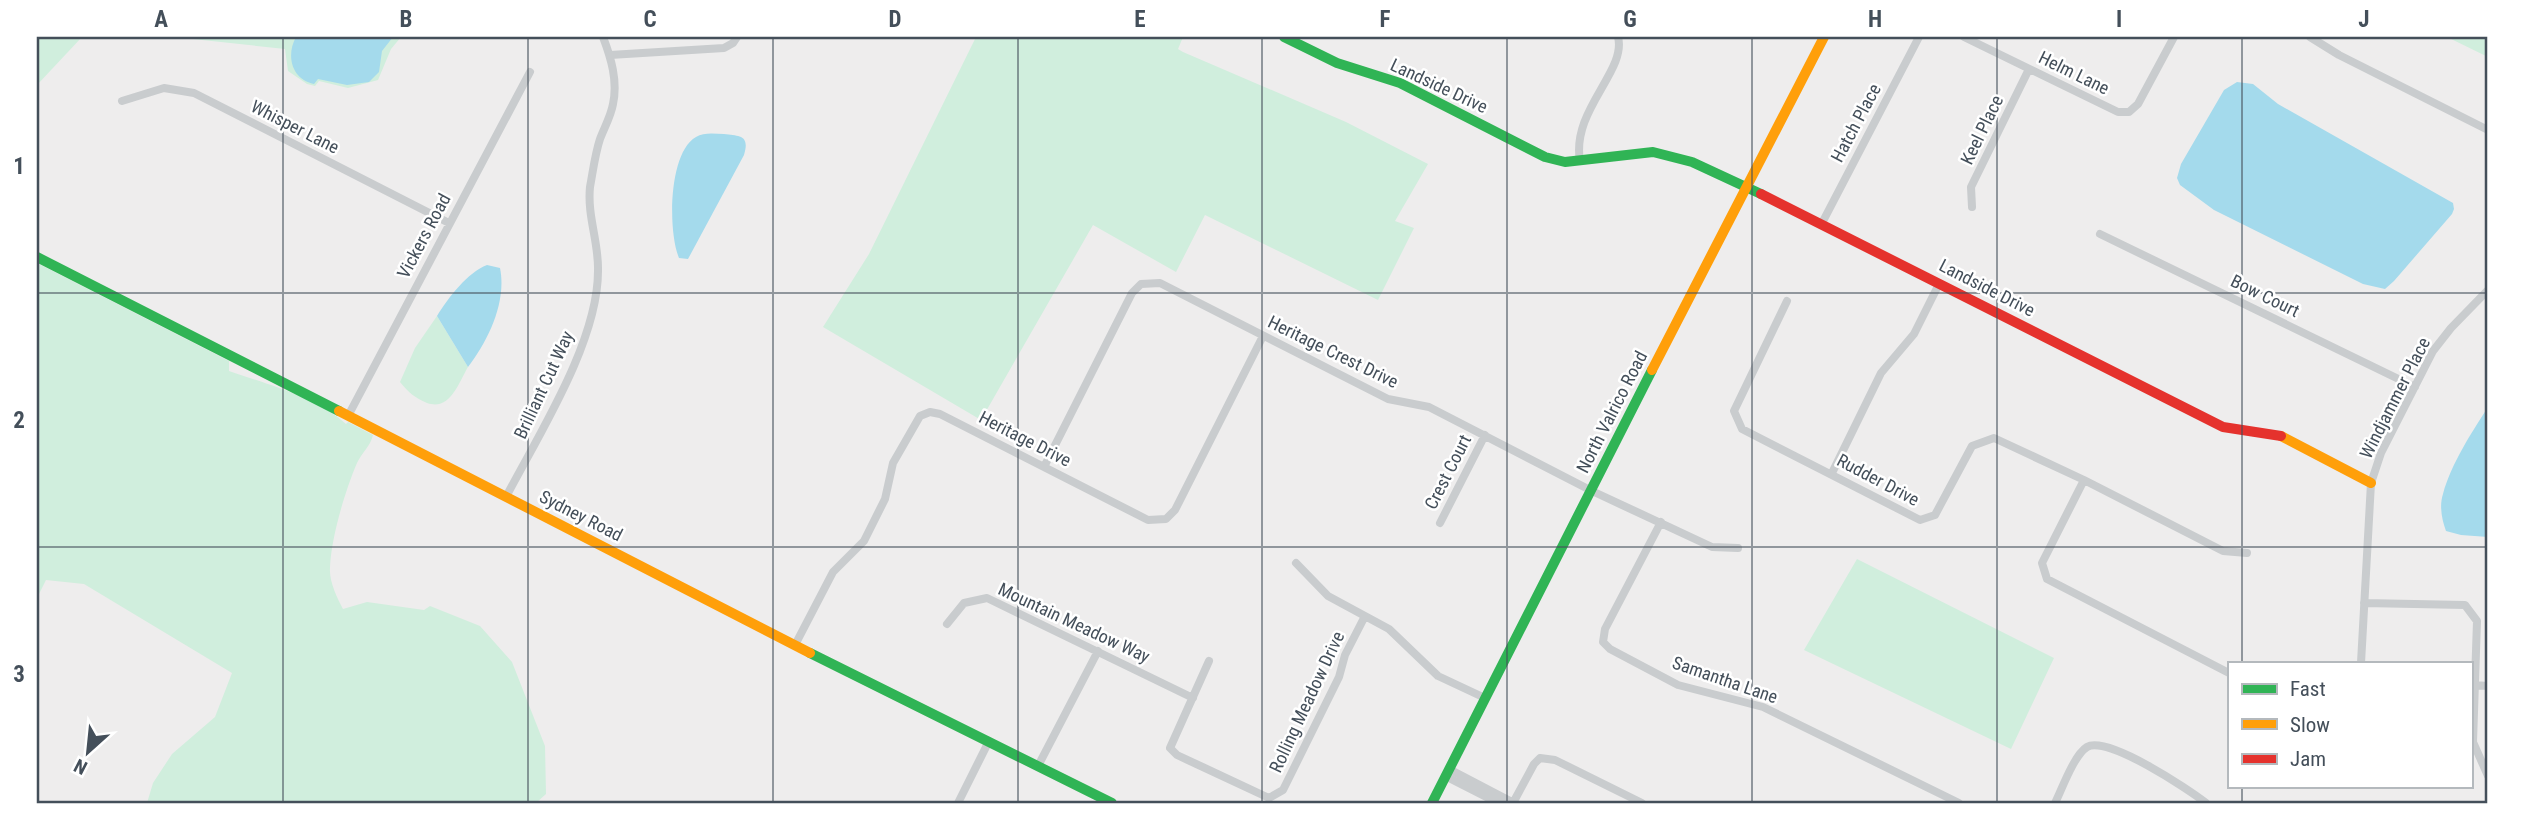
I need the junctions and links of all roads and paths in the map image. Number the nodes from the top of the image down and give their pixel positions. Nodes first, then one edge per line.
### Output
1 (603, 37) edge
2 (737, 37) edge
3 (1284, 37) edge
4 (1618, 37) edge
5 (1824, 37) edge
6 (1919, 37) edge
7 (1964, 37) edge
8 (2174, 37) edge
9 (2311, 37) edge
10 (610, 55) junction
11 (2029, 69) junction
12 (530, 72) dead end
13 (122, 101) dead end
14 (2488, 130) edge
15 (1580, 161) junction
16 (1745, 186) junction
17 (1972, 206) dead end
18 (449, 223) junction
19 (1821, 225) junction
20 (2100, 234) dead end
21 (37, 257) edge
22 (1939, 284) junction
23 (2488, 290) edge
24 (1787, 301) dead end
25 (1264, 336) junction
26 (2415, 387) junction
27 (348, 416) junction
28 (1485, 435) junction
29 (1044, 467) junction
30 (1832, 473) junction
31 (2084, 480) junction
32 (2371, 483) junction
33 (1592, 491) junction
34 (506, 497) junction
35 (1661, 522) junction
36 (1440, 523) dead end
37 (1738, 548) dead end
38 (2247, 553) dead end
39 (1296, 564) dead end
40 (2364, 603) junction
41 (1365, 616) junction
42 (947, 624) dead end
43 (796, 645) junction
44 (1098, 651) junction
45 (1209, 661) dead end
46 (2361, 662) edge
47 (2228, 672) edge
48 (2474, 685) junction
49 (2488, 686) edge
50 (1193, 698) junction
51 (1485, 698) junction
52 (989, 741) junction
53 (1038, 766) junction
54 (1447, 773) junction
55 (2488, 776) edge
56 (958, 803) edge
57 (1112, 803) edge
58 (1432, 803) edge
59 (1498, 803) edge
60 (1513, 803) edge
61 (1642, 803) edge
62 (1959, 803) edge
63 (2055, 803) edge
64 (2206, 803) edge

1 - 10 street, Brilliant Cut Way
2 - 10 street
3 - 15 street, Landside Drive
4 - 15 street
5 - 16 street, North Valrico Road
6 - 19 street, Hatch Place
7 - 11 street, Helm Lane
8 - 11 street, Helm Lane
9 - 14 street
10 - 34 street, Brilliant Cut Way
11 - 17 street, Keel Place
12 - 18 street, Vickers Road
13 - 18 street, Whisper Lane
15 - 16 street, Landside Drive
16 - 19 street, Landside Drive
16 - 33 street, North Valrico Road
18 - 27 street, Vickers Road
19 - 22 street, Landside Drive
20 - 26 street, Bow Court
21 - 27 street, Sydney Road
22 - 30 street
22 - 32 street, Landside Drive
23 - 26 street, Windjammer Place
24 - 30 street, Rudder Drive
25 - 28 street, Heritage Crest Drive
25 - 29 street, Heritage Drive
25 - 29 street, Heritage Crest Drive
26 - 32 street, Windjammer Place
27 - 34 street, Sydney Road
28 - 33 street, Heritage Crest Drive
28 - 36 street, Crest Court
29 - 43 street, Heritage Drive
30 - 31 street, Rudder Drive
31 - 38 street, Rudder Drive
31 - 47 street
32 - 40 street, Windjammer Place
33 - 35 street, Heritage Crest Drive
33 - 51 street, North Valrico Road
34 - 43 street, Sydney Road
35 - 37 street, Heritage Crest Drive
35 - 62 street, Samantha Lane
39 - 41 street
40 - 46 street, Windjammer Place
40 - 48 street
41 - 50 street, Rolling Meadow Drive
41 - 51 street
42 - 44 street, Mountain Meadow Way
43 - 52 street, Sydney Road
44 - 50 street, Mountain Meadow Way
44 - 53 street
45 - 50 street, Rolling Meadow Drive
48 - 49 street
48 - 55 street
51 - 54 street, North Valrico Road
52 - 53 street, Sydney Road
52 - 56 street
53 - 57 street, Sydney Road
54 - 58 street, North Valrico Road
54 - 59 street
54 - 60 street
60 - 61 street
63 - 64 street

